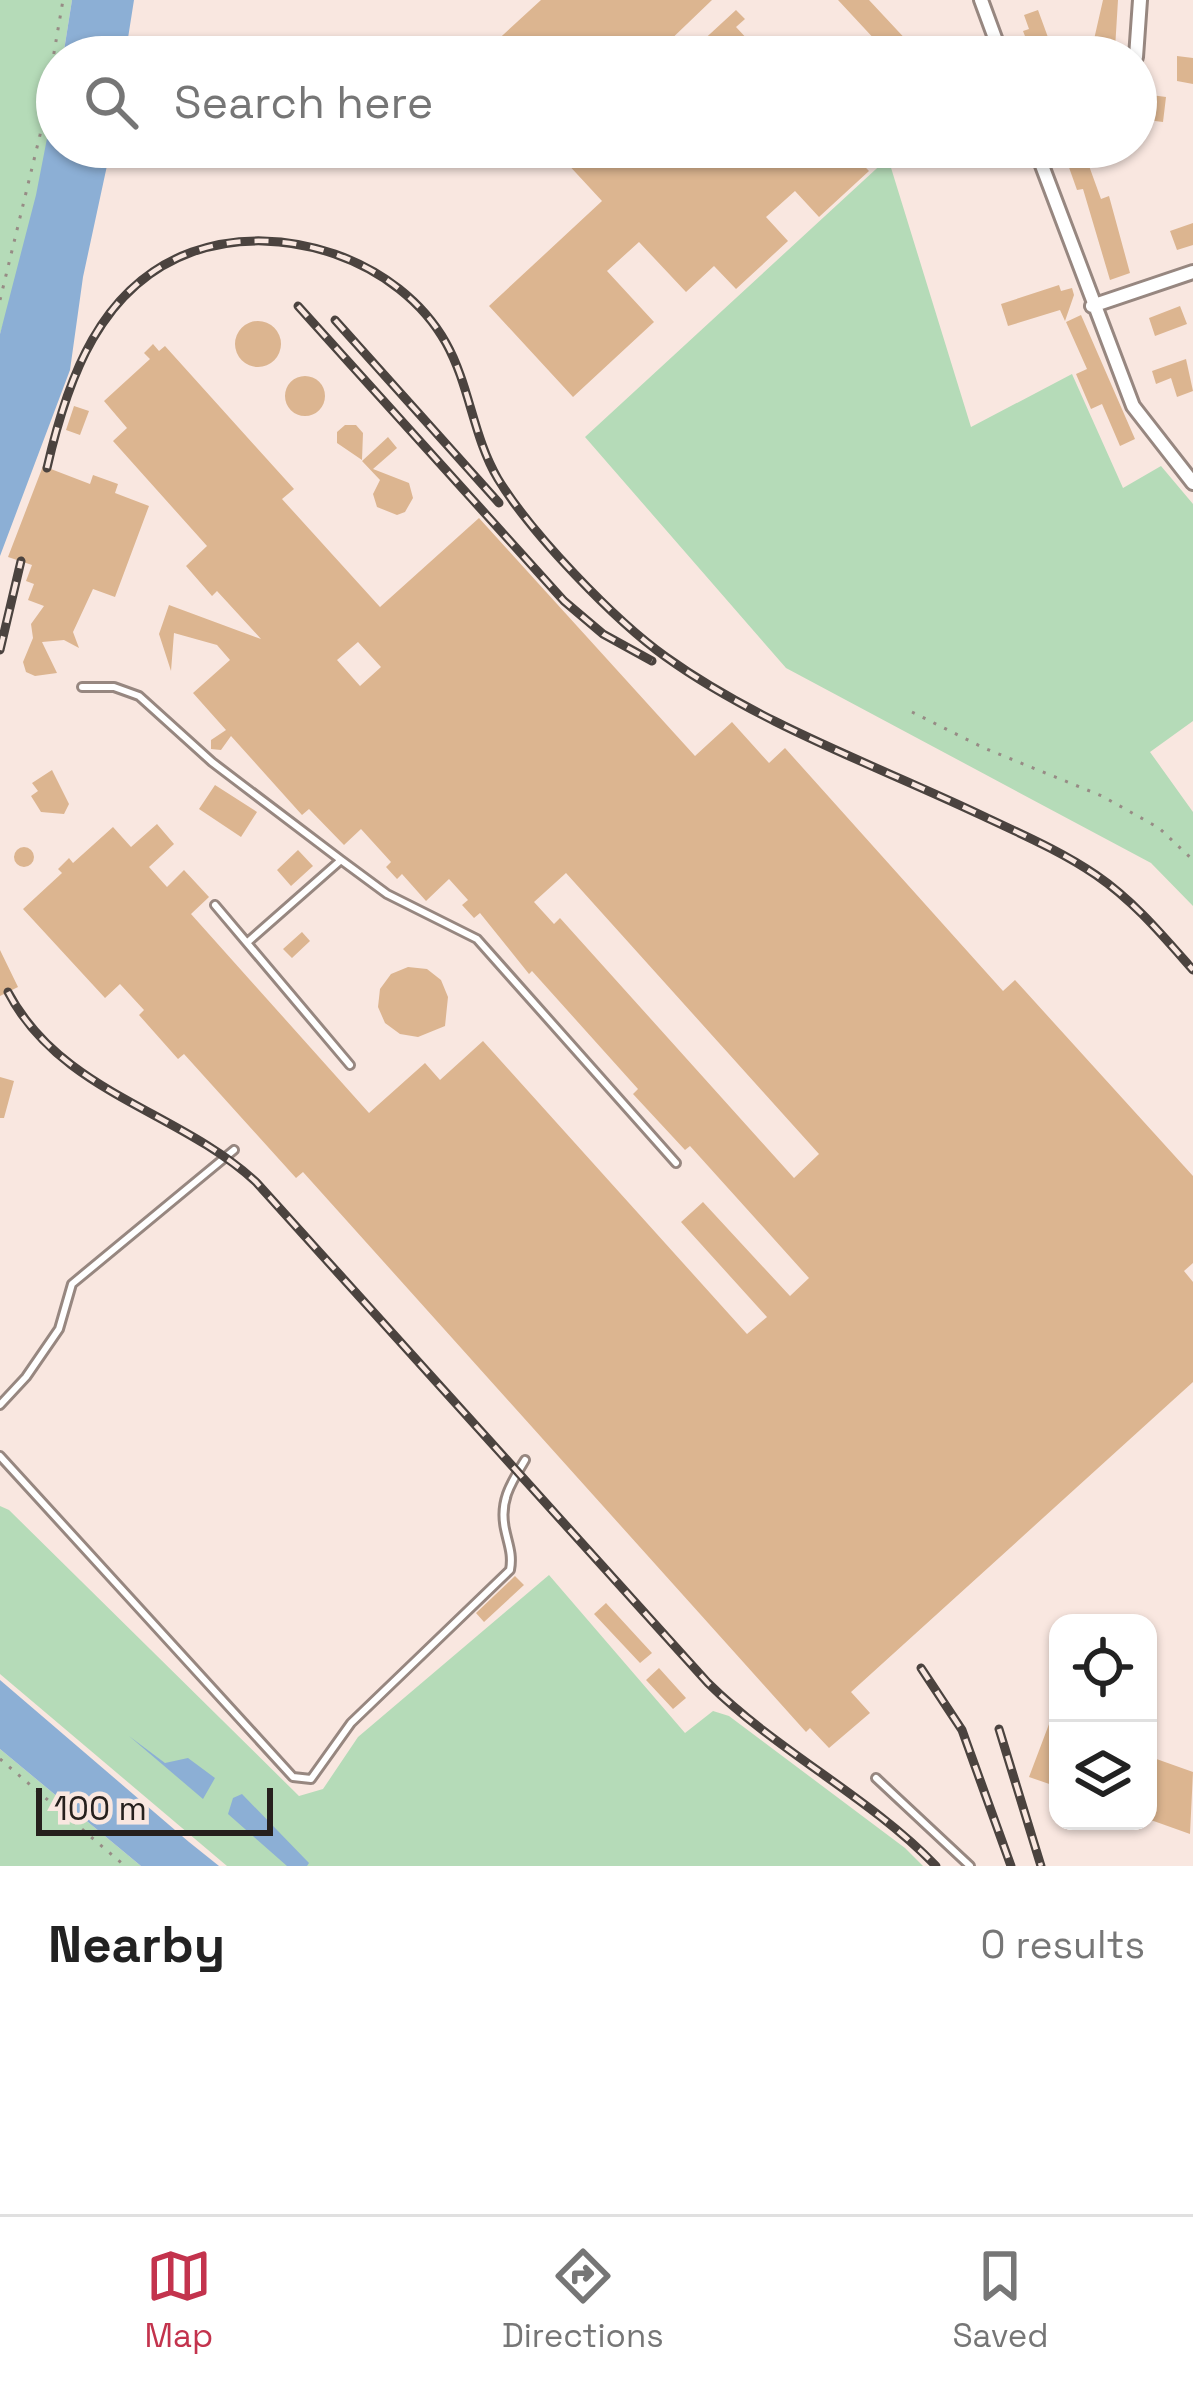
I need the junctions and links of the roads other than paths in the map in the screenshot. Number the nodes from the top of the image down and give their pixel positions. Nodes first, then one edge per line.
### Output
1 (981, 0) edge
2 (1141, 0) edge
3 (994, 36) edge
4 (1138, 36) edge
5 (1043, 168) edge
6 (1193, 272) edge
7 (1092, 306) junction
8 (1193, 483) edge
9 (82, 687) dead end
10 (340, 860) junction
11 (215, 905) dead end
12 (248, 942) junction
13 (350, 1065) dead end
14 (234, 1150) dead end
15 (676, 1163) dead end
16 (0, 1405) edge
17 (0, 1456) edge
18 (525, 1460) dead end
19 (876, 1778) dead end
20 (970, 1866) edge

1 - 3 street
2 - 4 street
5 - 7 street
6 - 7 street
7 - 8 street
9 - 10 lane
10 - 12 lane
10 - 15 lane
11 - 12 lane
12 - 13 lane
14 - 16 lane
17 - 18 lane
19 - 20 lane

